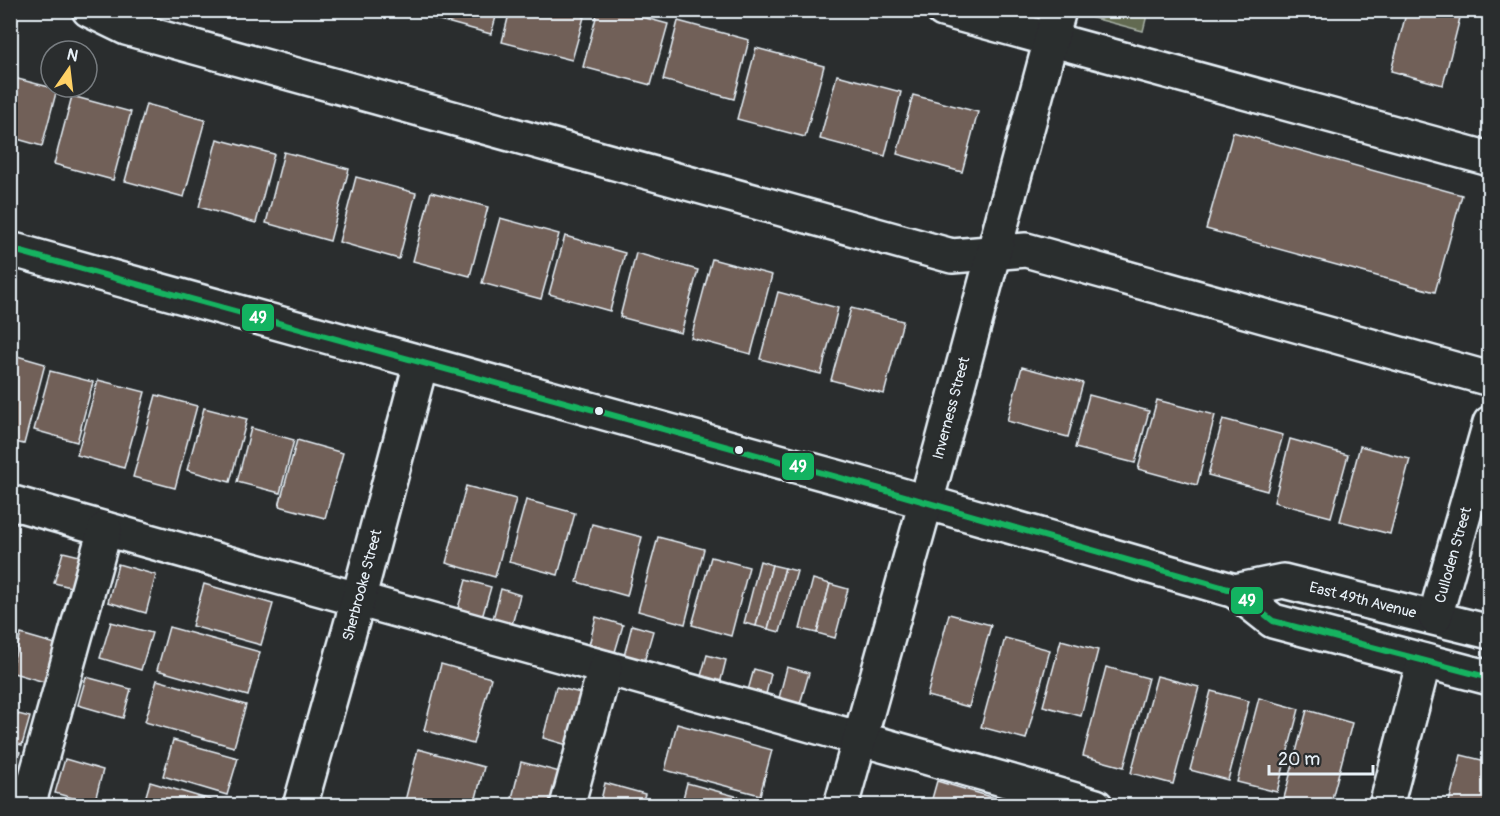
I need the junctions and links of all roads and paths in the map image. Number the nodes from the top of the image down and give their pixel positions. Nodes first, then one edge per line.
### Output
1 (89, 10) edge
2 (942, 10) edge
3 (1054, 26) edge
4 (1490, 159) edge
5 (10, 249) edge
6 (994, 253) junction
7 (421, 363) junction
8 (1490, 379) edge
9 (1490, 423) edge
10 (10, 502) edge
11 (926, 502) junction
12 (105, 529) junction
13 (1235, 591) junction
14 (358, 600) junction
15 (1435, 617) junction
16 (1490, 632) edge
17 (1424, 661) junction
18 (605, 668) junction
19 (1490, 678) edge
20 (860, 738) junction
21 (28, 806) edge
22 (300, 806) edge
23 (567, 806) edge
24 (842, 806) edge
25 (1096, 806) edge
26 (1386, 806) edge

1 - 6 street
2 - 3 street
3 - 4 street
3 - 6 street, Inverness Street
5 - 7 street, East 49th Avenue
6 - 8 street
6 - 11 street, Inverness Street
7 - 11 street, East 49th Avenue
7 - 14 street, Sherbrooke Street
9 - 15 street, Culloden Street
10 - 12 street
11 - 13 street, East 49th Avenue
11 - 20 street, Inverness Street
12 - 14 street
12 - 21 street
13 - 15 street, East 49th Avenue
13 - 17 street, East 49th Avenue
14 - 18 street
14 - 22 street, Sherbrooke Street
15 - 16 street, East 49th Avenue
17 - 19 street, East 49th Avenue
17 - 26 street
18 - 20 street
18 - 23 street
20 - 24 street, Inverness Street
20 - 25 street

